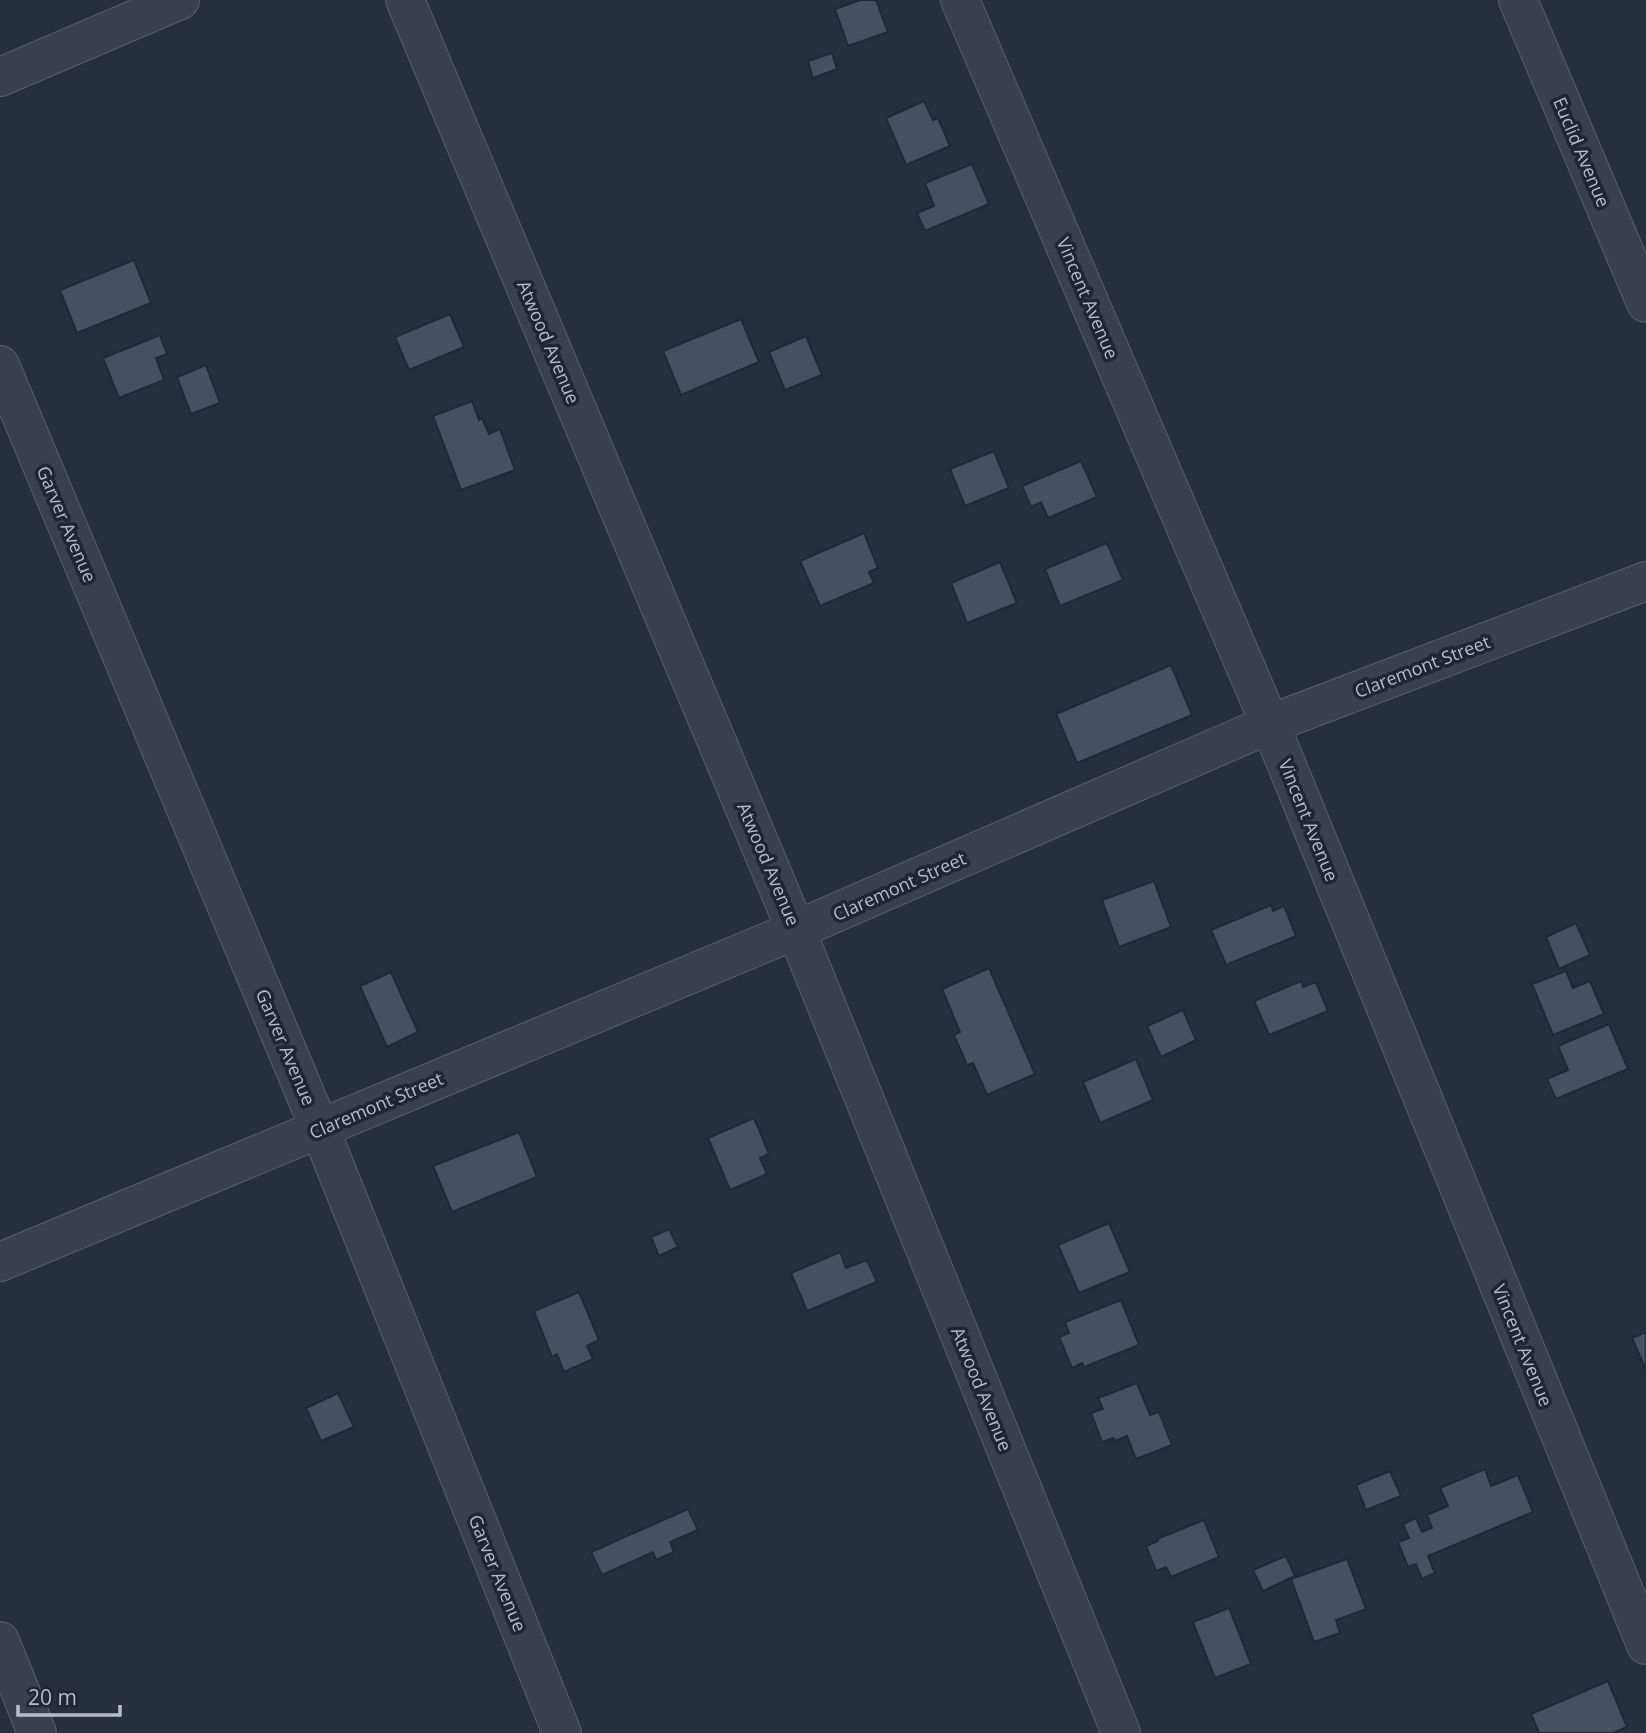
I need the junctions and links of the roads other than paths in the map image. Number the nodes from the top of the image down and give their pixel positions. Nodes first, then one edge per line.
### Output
1 (180, 0) edge
2 (405, 0) edge
3 (960, 0) edge
4 (1518, 0) edge
5 (0, 76) edge
6 (1646, 303) edge
7 (0, 365) edge
8 (1646, 581) edge
9 (1270, 724) junction
10 (796, 930) junction
11 (320, 1129) junction
12 (0, 1262) edge
13 (0, 1641) edge
14 (1646, 1645) edge
15 (37, 1733) edge
16 (562, 1733) edge
17 (1121, 1733) edge

1 - 5 street
2 - 10 street, Atwood Avenue
3 - 9 street, Vincent Avenue
4 - 6 street, Euclid Avenue
7 - 11 street, Garver Avenue
8 - 9 street, Claremont Street
9 - 10 street, Claremont Street
9 - 14 street, Vincent Avenue
10 - 11 street, Claremont Street
10 - 17 street, Atwood Avenue
11 - 12 street, Claremont Street
11 - 16 street, Garver Avenue
13 - 15 street

